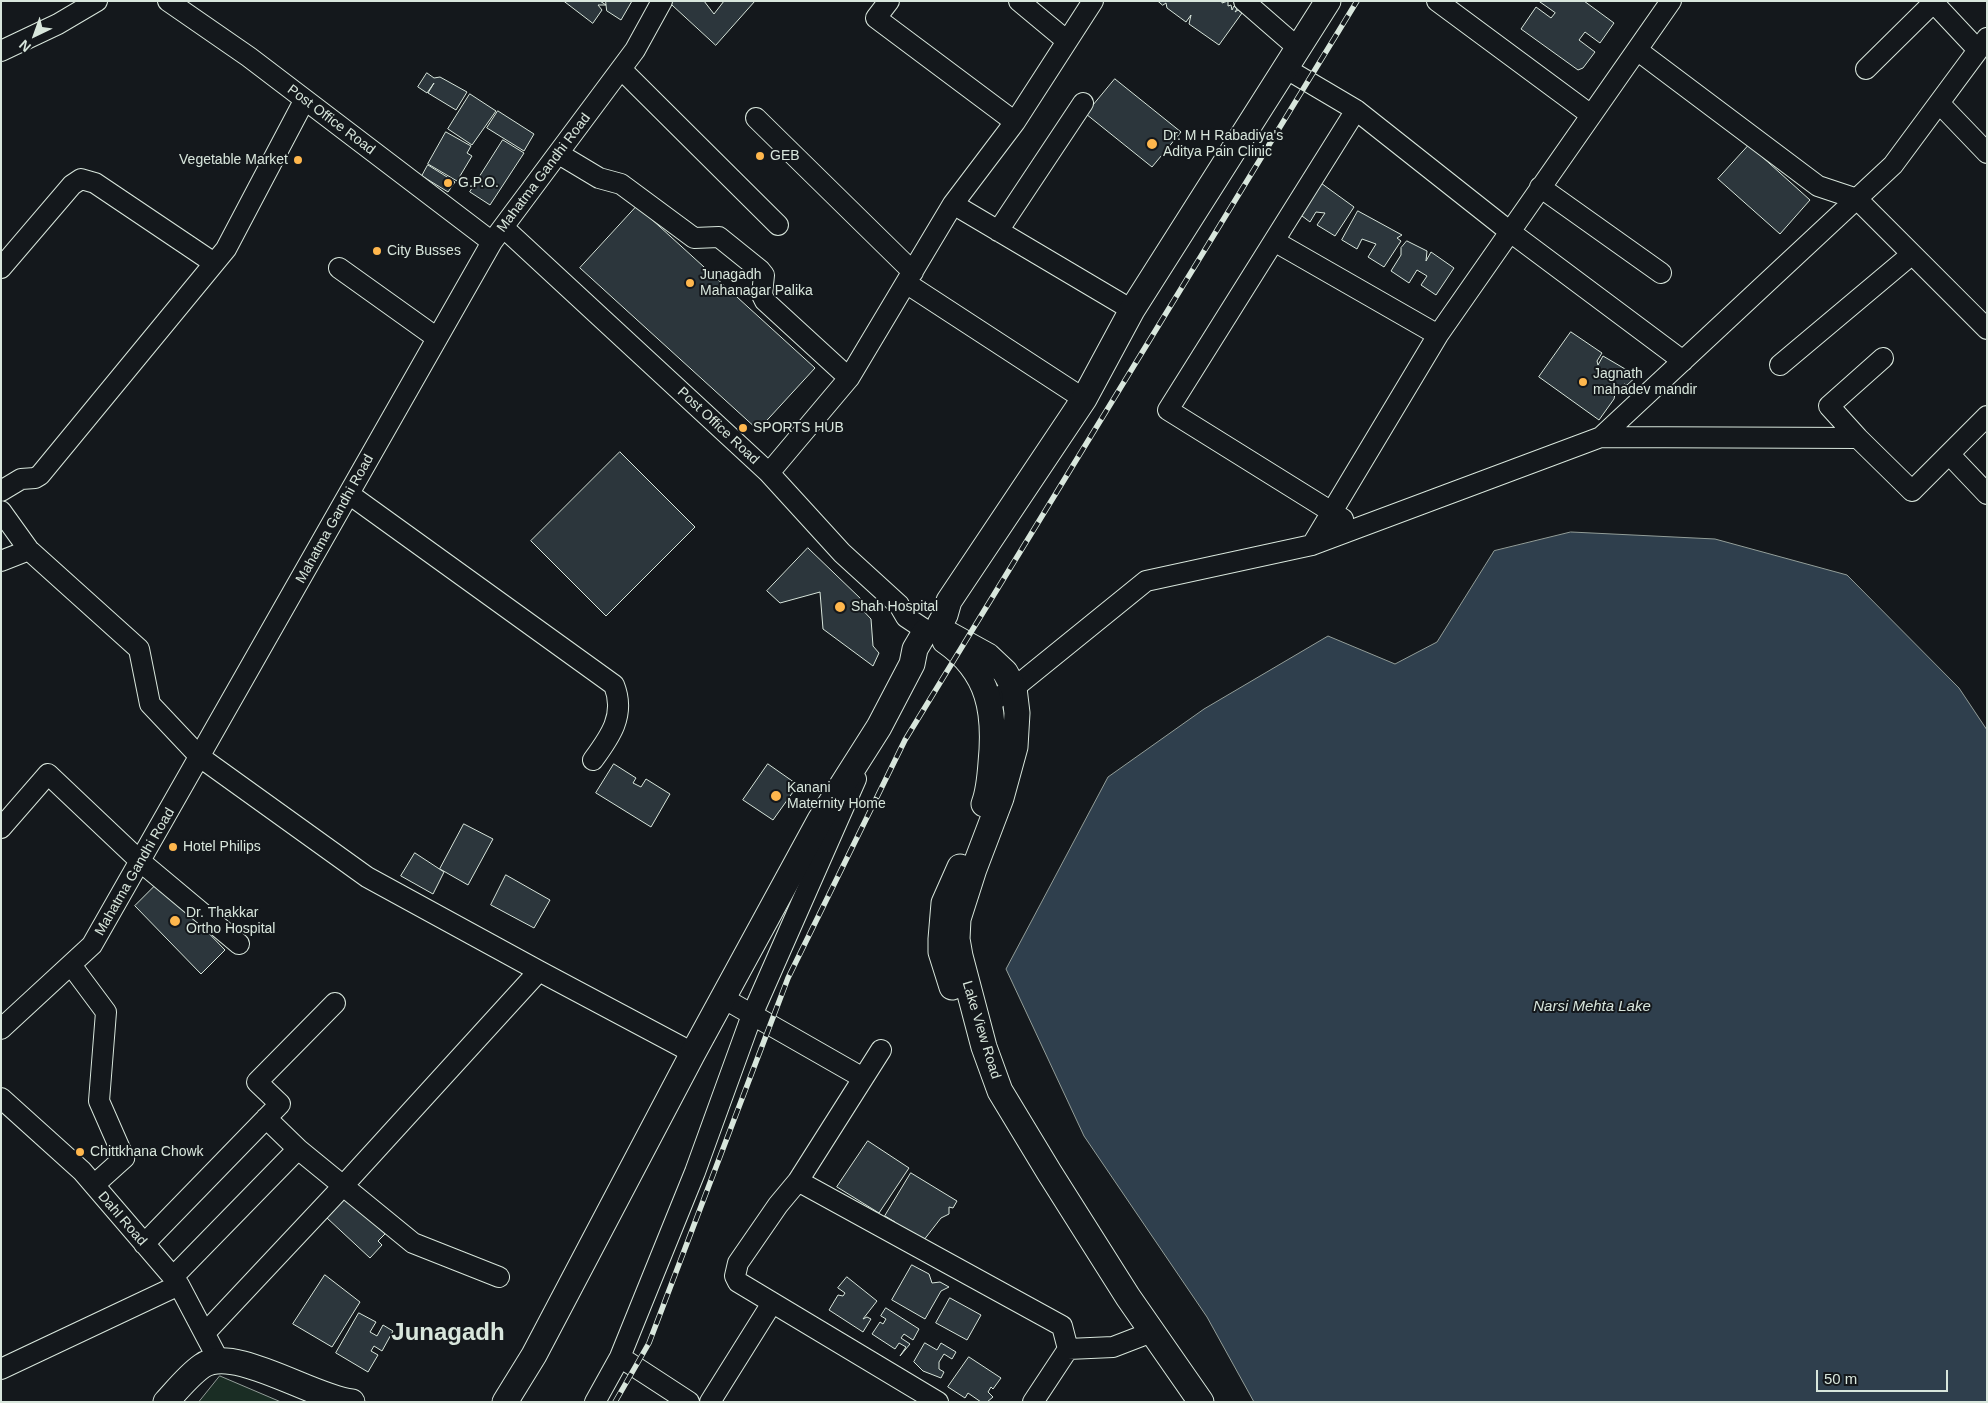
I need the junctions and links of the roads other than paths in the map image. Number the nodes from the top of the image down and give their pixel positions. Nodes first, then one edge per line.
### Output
1 (96, 1) edge
2 (168, 1) edge
3 (662, 1) edge
4 (889, 1) edge
5 (1019, 1) edge
6 (1093, 1) edge
7 (1244, 1) edge
8 (1328, 1) edge
9 (1437, 1) edge
10 (1671, 1) edge
11 (1932, 2) edge
12 (1068, 41) junction
13 (1982, 44) edge
14 (1637, 50) junction
15 (1, 51) edge
16 (1292, 58) junction
17 (621, 69) junction
18 (1866, 69) dead end
19 (304, 101) junction
20 (1939, 102) junction
21 (1083, 103) dead end
22 (1356, 110) junction
23 (1591, 115) junction
24 (756, 118) dead end
25 (1015, 122) junction
26 (1987, 153) edge
27 (559, 154) junction
28 (1540, 187) junction
29 (1857, 199) junction
30 (954, 204) junction
31 (778, 225) dead end
32 (998, 230) junction
33 (1509, 232) junction
34 (498, 235) junction
35 (1274, 241) junction
36 (1911, 255) junction
37 (214, 263) junction
38 (1, 268) edge
39 (339, 268) dead end
40 (1661, 273) dead end
41 (910, 277) junction
42 (1132, 310) junction
43 (1987, 329) edge
44 (1438, 335) junction
45 (436, 338) junction
46 (1882, 358) dead end
47 (1683, 360) junction
48 (1780, 365) dead end
49 (849, 378) junction
50 (1084, 399) junction
51 (1987, 416) edge
52 (1601, 437) junction
53 (1858, 438) junction
54 (1949, 454) junction
55 (769, 473) junction
56 (1, 491) edge
57 (349, 494) junction
58 (1987, 494) edge
59 (1, 511) edge
60 (1332, 512) junction
61 (1358, 528) junction
62 (1312, 545) junction
63 (29, 550) junction
64 (1, 561) edge
65 (935, 629) junction
66 (1014, 688) junction
67 (989, 703) junction
68 (879, 727) junction
69 (200, 757) junction
70 (593, 760) dead end
71 (1, 828) edge
72 (140, 862) junction
73 (239, 944) dead end
74 (71, 965) junction
75 (539, 971) junction
76 (723, 998) junction
77 (335, 1002) dead end
78 (752, 1015) junction
79 (1, 1029) edge
80 (881, 1050) dead end
81 (693, 1053) junction
82 (863, 1078) junction
83 (1, 1098) edge
84 (266, 1118) junction
85 (298, 1149) junction
86 (798, 1181) junction
87 (94, 1185) junction
88 (343, 1186) junction
89 (144, 1244) junction
90 (499, 1277) dead end
91 (176, 1281) junction
92 (772, 1303) junction
93 (205, 1333) junction
94 (1146, 1335) junction
95 (1068, 1349) junction
96 (620, 1357) junction
97 (218, 1359) junction
98 (1, 1369) edge
99 (309, 1396) edge
100 (166, 1402) edge
101 (352, 1402) edge
102 (505, 1402) edge
103 (596, 1402) edge
104 (689, 1402) edge
105 (710, 1402) edge
106 (938, 1402) edge
107 (1033, 1402) edge
108 (1183, 1402) edge
109 (1202, 1402) edge

1 - 15 street
2 - 19 street, Post Office Road
3 - 17 street, Mahatma Gandhi Road
4 - 25 street
5 - 12 street
6 - 12 street
7 - 16 street
8 - 16 main road
9 - 23 street
10 - 14 street
11 - 13 street
11 - 18 street
12 - 25 street
13 - 20 street
14 - 23 street
14 - 29 street
16 - 22 street
16 - 42 main road
17 - 27 street, Mahatma Gandhi Road
17 - 31 street
19 - 34 street, Post Office Road
19 - 37 street
20 - 26 street
20 - 29 street
21 - 32 street
22 - 33 street
22 - 35 street
23 - 28 street
24 - 41 street
25 - 30 street
27 - 34 street, Mahatma Gandhi Road
27 - 49 street
28 - 33 street
28 - 40 street
29 - 36 street
29 - 47 street
30 - 32 street
30 - 41 street
32 - 42 street
33 - 44 street
33 - 47 street
34 - 45 street, Mahatma Gandhi Road
34 - 55 street, Post Office Road
35 - 44 street
35 - 60 street
36 - 43 street
36 - 48 street
37 - 38 street
37 - 56 street
39 - 45 street
41 - 49 street
41 - 50 street
42 - 50 main road
44 - 60 street
45 - 57 street, Mahatma Gandhi Road
46 - 53 street
47 - 52 street
49 - 55 street
50 - 65 main road
51 - 54 street
52 - 53 street
52 - 61 street
53 - 54 street
54 - 58 street
55 - 65 street, Post Office Road
57 - 69 street, Mahatma Gandhi Road
57 - 70 street
59 - 63 street
60 - 61 street
60 - 62 street
61 - 62 street
62 - 66 street
63 - 64 street
63 - 69 street
65 - 66 main road, Lake View Road
65 - 67 main road
65 - 68 main road
66 - 67 street
66 - 94 main road, Lake View Road
67 - 94 main road, Lake View Road
68 - 76 main road
68 - 78 street
69 - 72 street, Mahatma Gandhi Road
69 - 75 street
71 - 72 street
72 - 73 street
72 - 74 street, Mahatma Gandhi Road
74 - 79 street, Mahatma Gandhi Road
74 - 87 street
75 - 81 street
75 - 88 street
76 - 78 street
76 - 81 main road
77 - 84 street
78 - 82 street
78 - 96 street
80 - 82 street
81 - 102 main road
82 - 86 street
83 - 87 street, Dahl Road
84 - 85 street
84 - 89 street
85 - 88 street
85 - 91 street
86 - 92 street
86 - 95 street
87 - 89 street, Dahl Road
88 - 90 street
88 - 93 street
89 - 91 street, Dahl Road
91 - 93 street, Dahl Road
91 - 98 street
92 - 105 street
92 - 106 street
93 - 97 street, Dahl Road
94 - 95 street
94 - 108 main road, Lake View Road
94 - 109 main road, Lake View Road
95 - 107 street
96 - 103 street
96 - 104 street
97 - 99 main road
97 - 100 main road
99 - 101 main road

